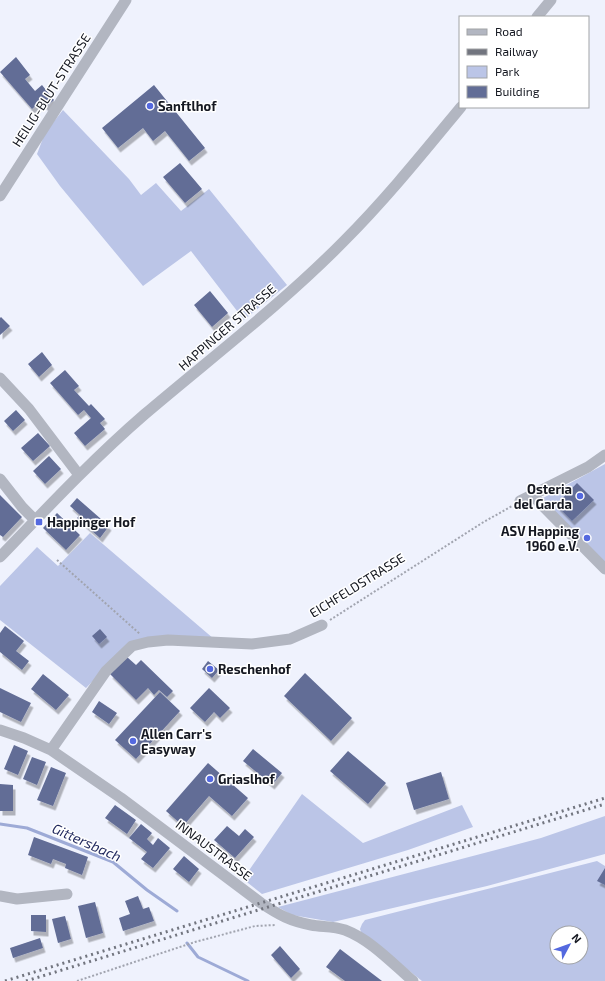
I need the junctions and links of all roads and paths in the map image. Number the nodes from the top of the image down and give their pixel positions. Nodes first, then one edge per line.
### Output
1 (126, 0) edge
2 (551, 0) edge
3 (538, 16) edge
4 (460, 108) edge
5 (0, 196) edge
6 (0, 378) edge
7 (605, 455) edge
8 (79, 475) junction
9 (0, 479) edge
10 (532, 495) junction
11 (520, 501) joint
12 (35, 520) junction
13 (0, 557) edge
14 (57, 560) dead end
15 (605, 569) edge
16 (322, 625) joint
17 (148, 642) junction
18 (0, 730) edge
19 (51, 750) junction
20 (67, 894) dead end
21 (0, 896) edge
22 (288, 919) junction
23 (77, 981) edge
24 (413, 981) edge

1 - 5 street, HEILIG-BLUT-STRASSE
2 - 3 street
4 - 8 street, HAPPINGER STRASSE
6 - 8 street
7 - 10 street
8 - 12 street, HAPPINGER STRASSE
9 - 12 street
10 - 11 street
10 - 15 street
11 - 16 path, EICHFELDSTRASSE
12 - 13 street, HAPPINGER STRASSE
14 - 17 path
16 - 17 street, EICHFELDSTRASSE
17 - 19 street, EICHFELDSTRASSE
18 - 19 street, INNAUSTRASSE
19 - 22 street, INNAUSTRASSE
20 - 21 street
22 - 23 path
22 - 24 street, INNAUSTRASSE

